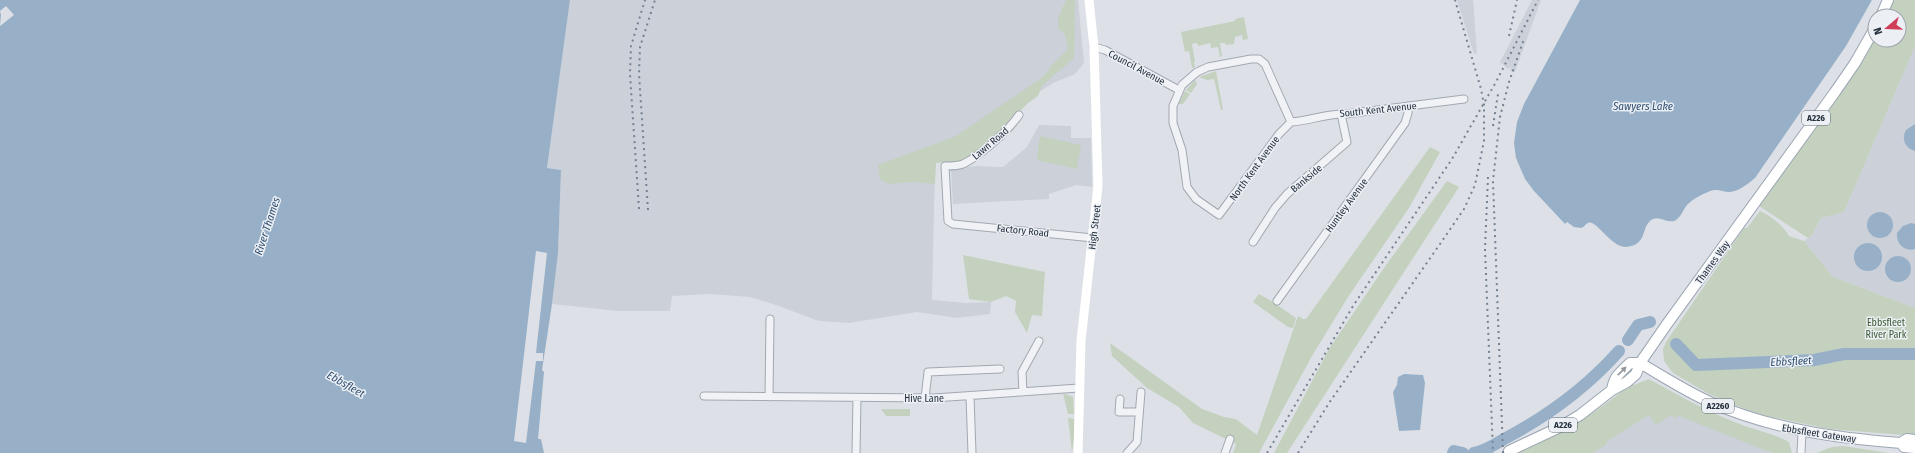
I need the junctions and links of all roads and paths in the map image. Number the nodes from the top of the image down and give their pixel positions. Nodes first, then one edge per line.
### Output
1 (1090, 4) edge
2 (1867, 41) edge
3 (1094, 47) junction
4 (1179, 90) junction
5 (1464, 99) dead end
6 (1408, 106) junction
7 (1341, 114) junction
8 (1019, 115) dead end
9 (1292, 122) junction
10 (952, 224) joint
11 (1093, 238) junction
12 (1254, 242) dead end
13 (1277, 301) dead end
14 (770, 319) dead end
15 (1039, 341) dead end
16 (1640, 363) junction
17 (1000, 369) dead end
18 (1079, 388) junction
19 (1023, 392) junction
20 (1141, 392) dead end
21 (704, 396) dead end
22 (970, 396) junction
23 (769, 397) junction
24 (857, 398) junction
25 (925, 398) junction
26 (1120, 399) dead end
27 (1138, 412) junction
28 (1802, 432) junction
29 (1230, 439) dead end
30 (1915, 440) edge
31 (1901, 444) junction
32 (1915, 448) edge
33 (1509, 451) dead end
34 (1130, 452) edge
35 (856, 453) edge
36 (972, 453) edge
37 (1078, 453) edge
38 (1225, 453) edge
39 (1801, 453) edge

1 - 3 main road, High Street
2 - 16 main road, Thames Way / A226
3 - 4 street, Council Avenue
3 - 11 main road, High Street
4 - 9 street
4 - 9 street, North Kent Avenue
5 - 6 street, South Kent Avenue
6 - 7 street, South Kent Avenue
6 - 13 street, Huntley Avenue
7 - 9 street, South Kent Avenue
7 - 12 street, Bankside
8 - 10 street, Lawn Road
10 - 11 street, Factory Road
11 - 18 main road, High Street
14 - 23 street
15 - 19 street
16 - 28 main road, Ebbsfleet Gateway / A2260
16 - 33 main road, A226
17 - 25 street
18 - 19 street, Hive Lane
18 - 37 main road, High Street
19 - 22 street, Hive Lane
20 - 27 street
21 - 23 street, Hive Lane
22 - 25 street, Hive Lane
22 - 36 street
23 - 24 street, Hive Lane
24 - 25 street, Hive Lane
24 - 35 street
26 - 27 street
27 - 34 street
28 - 31 main road, Ebbsfleet Gateway / A2260
28 - 39 street
29 - 38 street
30 - 31 main road
31 - 32 main road, Ebbsfleet Gateway / A2260

